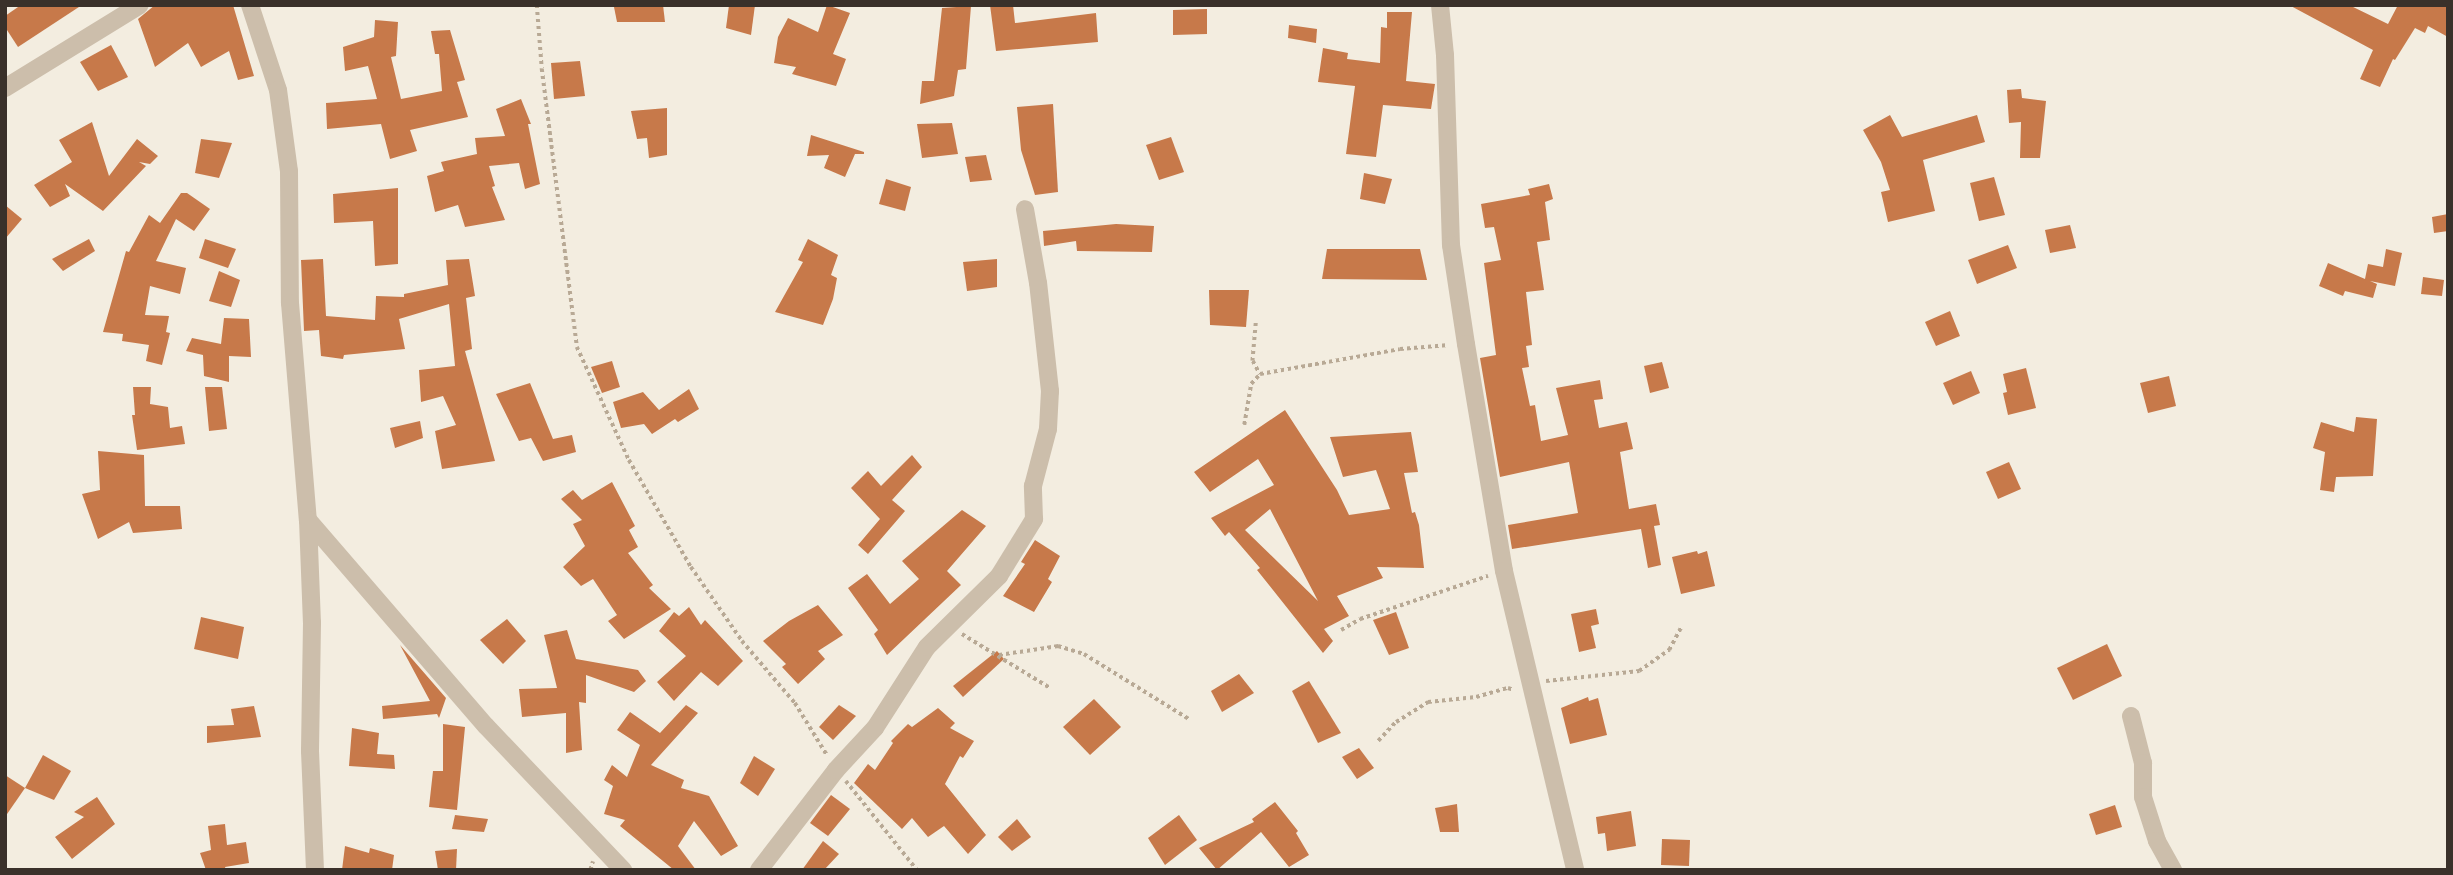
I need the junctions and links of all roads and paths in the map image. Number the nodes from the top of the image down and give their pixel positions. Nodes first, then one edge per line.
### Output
1 (140, 5) edge
2 (250, 5) edge
3 (537, 5) edge
4 (1440, 5) edge
5 (5, 88) edge
6 (1025, 209) dead end
7 (1256, 323) dead end
8 (1466, 344) junction
9 (1260, 374) junction
10 (1244, 425) dead end
11 (308, 520) junction
12 (1504, 571) junction
13 (948, 625) junction
14 (1682, 626) dead end
15 (1341, 630) dead end
16 (999, 655) junction
17 (1050, 688) dead end
18 (1531, 689) junction
19 (2131, 716) dead end
20 (1189, 719) dead end
21 (1378, 741) dead end
22 (836, 769) junction
23 (316, 870) edge
24 (623, 870) edge
25 (759, 870) edge
26 (917, 870) edge
27 (1575, 870) edge
28 (2173, 870) edge

1 - 5 street
2 - 11 street
3 - 22 path
4 - 8 street
6 - 13 street
7 - 9 path
8 - 9 path
8 - 12 street
9 - 10 path
11 - 23 street
11 - 24 street
12 - 15 path
12 - 18 street
13 - 16 path
13 - 22 street
14 - 18 path
16 - 17 path
16 - 20 path
18 - 21 path
18 - 27 street
19 - 28 street
22 - 25 street
22 - 26 path

